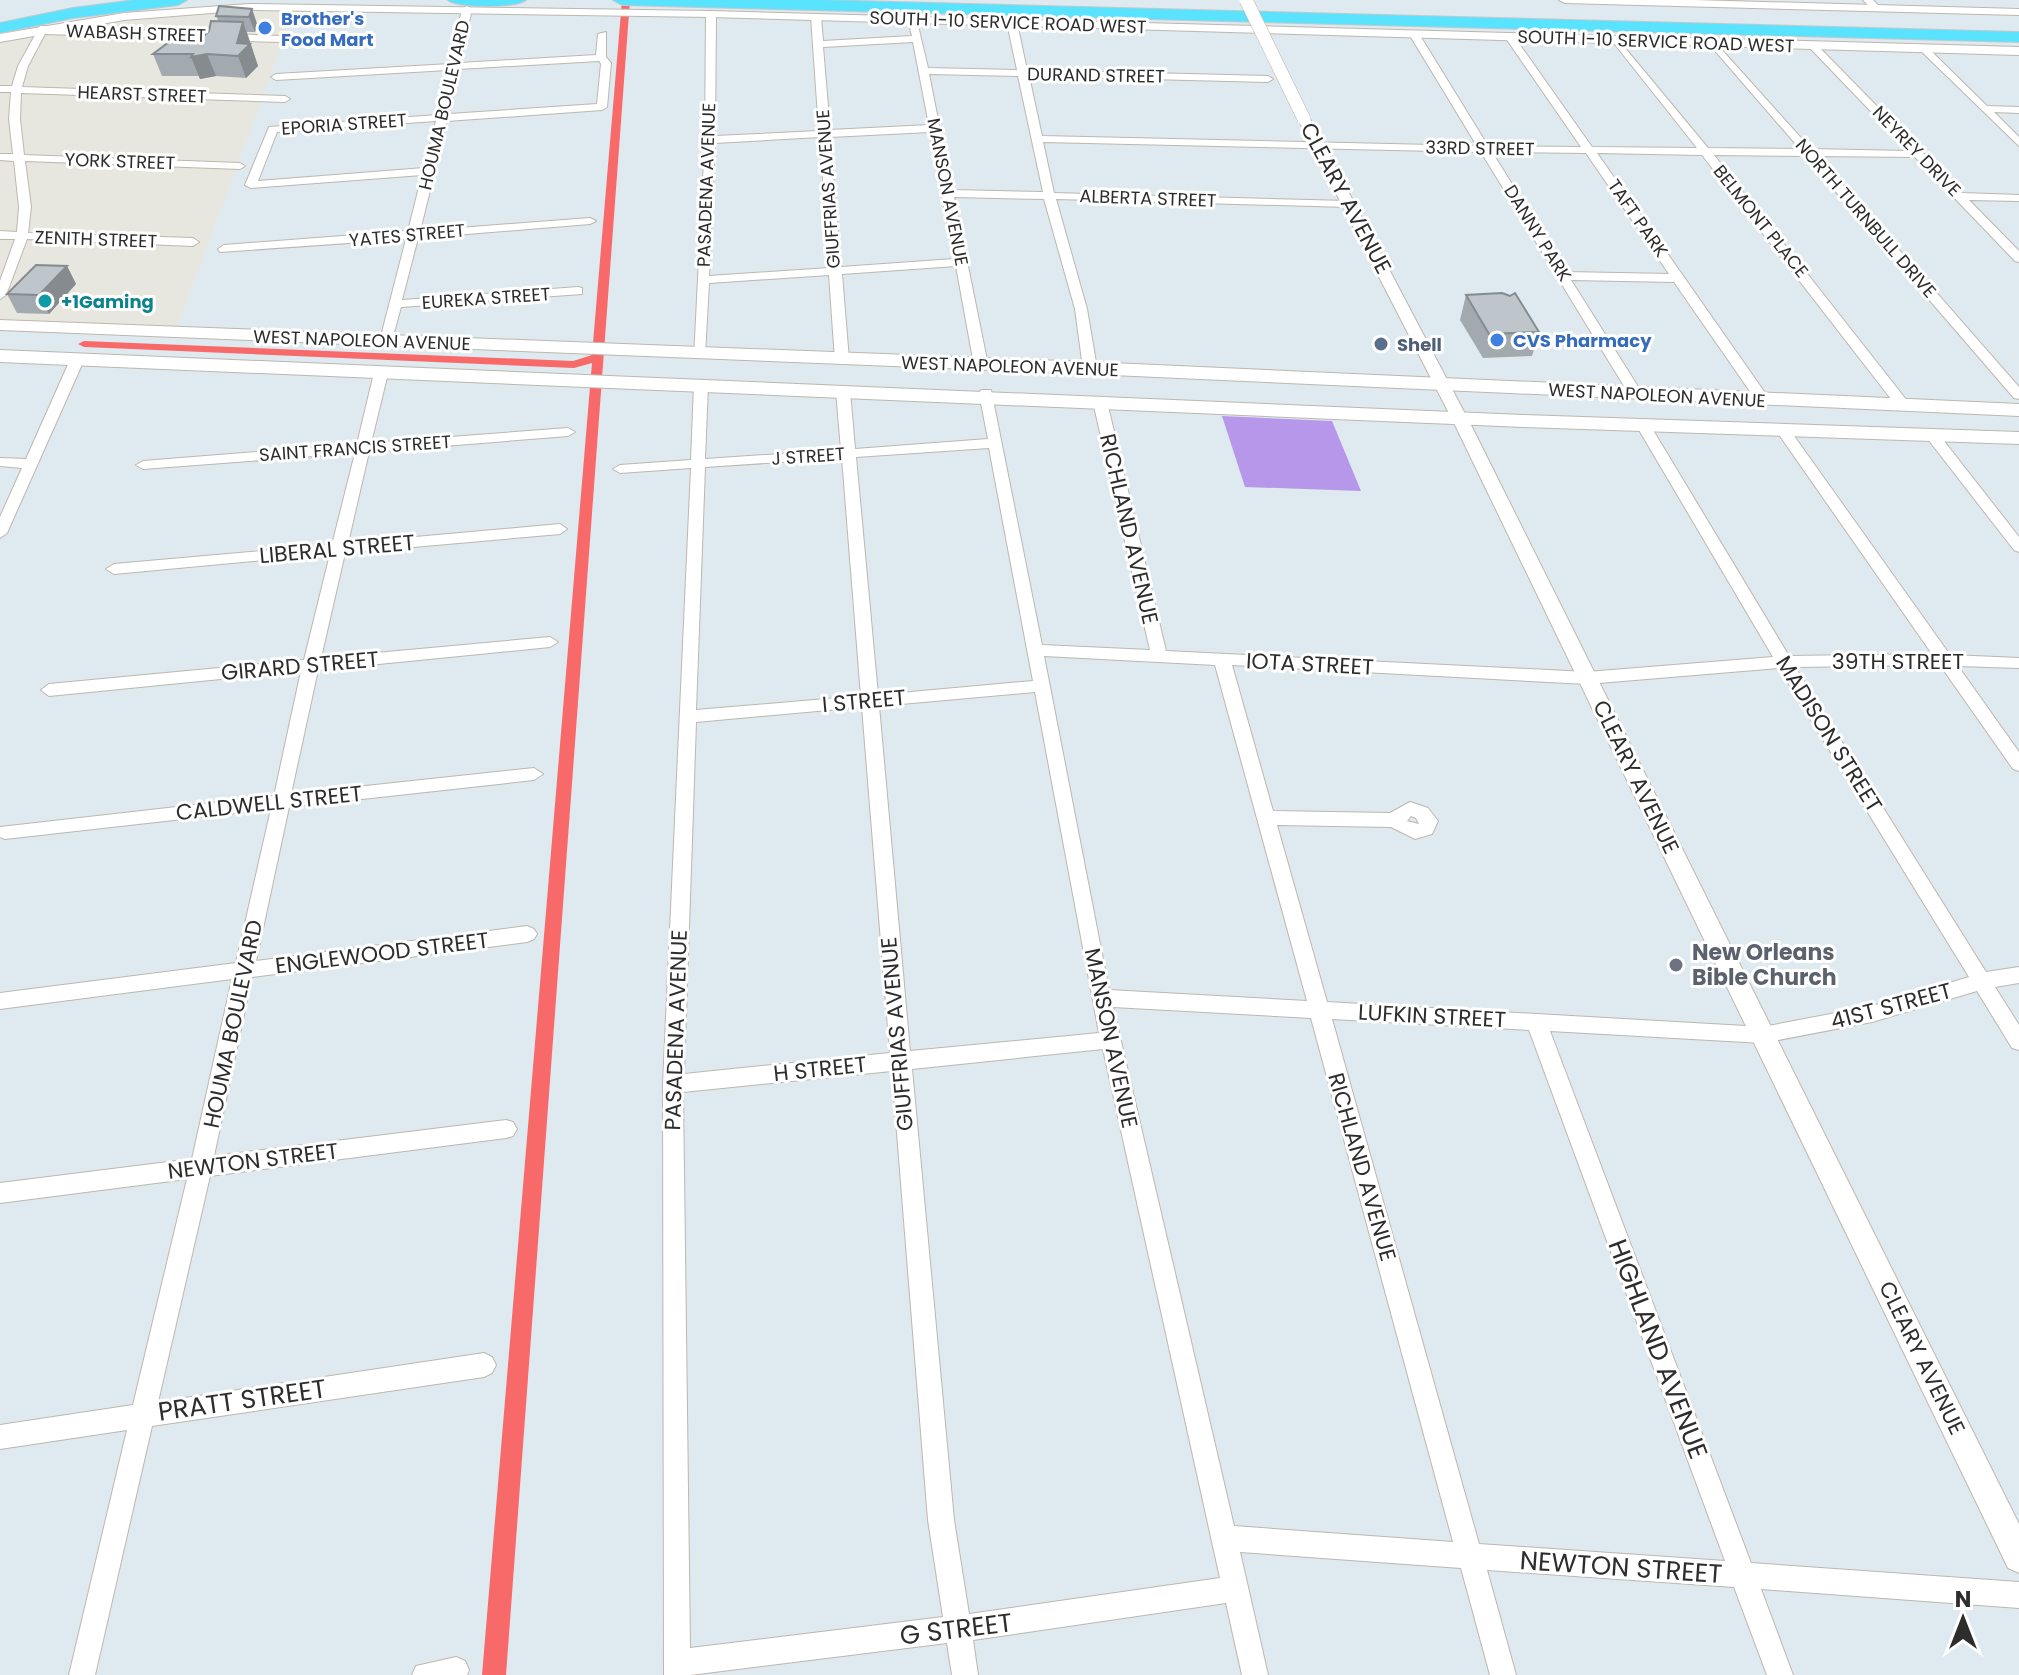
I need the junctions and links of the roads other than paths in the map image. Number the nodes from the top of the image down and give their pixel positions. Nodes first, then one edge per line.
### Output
1 (178, 0) edge
2 (517, 0) edge
3 (1123, 0) edge
4 (1246, 0) edge
5 (1565, 0) edge
6 (1584, 0) edge
7 (1680, 2) edge
8 (1775, 3) edge
9 (462, 4) edge
10 (1873, 4) edge
11 (615, 6) edge
12 (648, 7) edge
13 (2019, 12) edge
14 (711, 14) junction
15 (816, 17) junction
16 (913, 19) junction
17 (1012, 23) junction
18 (2019, 25) edge
19 (0, 28) edge
20 (42, 30) junction
21 (603, 34) dead end
22 (1414, 34) junction
23 (1510, 37) junction
24 (2019, 37) edge
25 (0, 38) edge
26 (279, 39) dead end
27 (918, 39) junction
28 (1616, 40) junction
29 (1713, 43) junction
30 (817, 44) junction
31 (1813, 46) junction
32 (1924, 49) junction
33 (2019, 51) edge
34 (601, 58) junction
35 (452, 66) junction
36 (924, 71) junction
37 (1024, 73) junction
38 (276, 77) dead end
39 (1268, 79) dead end
40 (0, 89) edge
41 (16, 90) junction
42 (285, 99) dead end
43 (1986, 109) junction
44 (2019, 110) edge
45 (443, 116) junction
46 (936, 128) junction
47 (824, 134) junction
48 (1039, 139) junction
49 (710, 140) junction
50 (2019, 143) edge
51 (1319, 147) junction
52 (1485, 148) junction
53 (1591, 150) junction
54 (1705, 151) junction
55 (1809, 153) junction
56 (1921, 154) junction
57 (0, 157) edge
58 (20, 158) junction
59 (240, 166) dead end
60 (430, 171) junction
61 (948, 193) junction
62 (1049, 195) junction
63 (1961, 196) junction
64 (2019, 198) edge
65 (1348, 204) junction
66 (590, 221) dead end
67 (0, 235) edge
68 (414, 235) junction
69 (23, 236) junction
70 (193, 242) dead end
71 (224, 249) dead end
72 (2019, 258) edge
73 (962, 262) junction
74 (834, 271) junction
75 (1564, 276) junction
76 (1680, 278) junction
77 (703, 280) junction
78 (578, 291) dead end
79 (0, 295) edge
80 (393, 304) junction
81 (0, 326) edge
82 (79, 329) junction
83 (386, 340) junction
84 (0, 345) edge
85 (699, 355) junction
86 (0, 356) edge
87 (54, 359) junction
88 (77, 360) junction
89 (842, 360) junction
90 (981, 365) junction
91 (1035, 367) junction
92 (1090, 368) junction
93 (1155, 372) junction
94 (381, 373) junction
95 (1358, 380) junction
96 (1441, 384) junction
97 (701, 385) junction
98 (1512, 387) junction
99 (843, 391) junction
100 (1635, 393) junction
101 (987, 395) junction
102 (2019, 395) edge
103 (1035, 399) junction
104 (1761, 400) junction
105 (1100, 402) junction
106 (1152, 404) junction
107 (1903, 405) junction
108 (2019, 410) edge
109 (1357, 412) junction
110 (1459, 418) junction
111 (1523, 421) junction
112 (1643, 425) junction
113 (1759, 428) junction
114 (1792, 429) junction
115 (568, 432) dead end
116 (1932, 435) junction
117 (2019, 438) edge
118 (996, 443) junction
119 (363, 448) junction
120 (848, 453) junction
121 (0, 462) edge
122 (699, 463) junction
123 (31, 464) junction
124 (143, 465) dead end
125 (620, 469) dead end
126 (560, 529) dead end
127 (0, 533) edge
128 (2019, 547) edge
129 (338, 549) junction
130 (114, 569) dead end
131 (550, 642) dead end
132 (1034, 650) junction
133 (1159, 656) junction
134 (1222, 659) junction
135 (1947, 661) junction
136 (1784, 662) junction
137 (2019, 663) edge
138 (311, 665) junction
139 (1587, 678) junction
140 (1041, 686) junction
141 (49, 690) dead end
142 (870, 701) junction
143 (686, 717) junction
144 (2019, 765) edge
145 (534, 774) dead end
146 (282, 802) junction
147 (1264, 818) junction
148 (1397, 820) dead end
149 (5, 832) dead end
150 (527, 934) dead end
151 (245, 970) junction
152 (2019, 975) edge
153 (1982, 981) junction
154 (1101, 998) junction
155 (0, 1001) edge
156 (1318, 1010) junction
157 (1536, 1022) junction
158 (1763, 1035) junction
159 (1110, 1040) junction
160 (2019, 1042) edge
161 (899, 1061) junction
162 (673, 1084) junction
163 (506, 1129) dead end
164 (201, 1167) junction
165 (0, 1193) edge
166 (484, 1365) dead end
167 (142, 1414) junction
168 (0, 1437) edge
169 (1223, 1538) junction
170 (1471, 1556) junction
171 (2019, 1557) edge
172 (1744, 1576) junction
173 (1235, 1589) junction
174 (2019, 1595) edge
175 (958, 1629) junction
176 (677, 1669) edge
177 (456, 1670) dead end
178 (82, 1675) edge
179 (425, 1675) edge
180 (965, 1675) edge
181 (1255, 1675) edge
182 (1503, 1675) edge
183 (1780, 1675) edge

1 - 19 highway
2 - 9 highway
3 - 18 highway
4 - 51 street, CLEARY AVENUE, bridge
5 - 6 street
6 - 7 street
7 - 8 street
8 - 10 street
9 - 11 street
9 - 20 street
9 - 35 street, HOUMA BOULEVARD
10 - 13 street
11 - 12 highway
12 - 14 street, SOUTH I-10 SERVICE ROAD WEST
12 - 24 highway
14 - 15 street, SOUTH I-10 SERVICE ROAD WEST
14 - 49 street, PASADENA AVENUE
15 - 16 street, SOUTH I-10 SERVICE ROAD WEST
15 - 30 street, GIUFFRIAS AVENUE
16 - 17 street, SOUTH I-10 SERVICE ROAD WEST
16 - 27 street, MANSON AVENUE
17 - 22 street, SOUTH I-10 SERVICE ROAD WEST
17 - 37 street
20 - 25 street
20 - 26 street, WABASH STREET
20 - 41 street
21 - 34 street
22 - 23 street, SOUTH I-10 SERVICE ROAD WEST
22 - 52 street, DANNY PARK
23 - 28 street, SOUTH I-10 SERVICE ROAD WEST
23 - 53 street, TAFT PARK
27 - 30 street
27 - 36 street, MANSON AVENUE
28 - 29 street, SOUTH I-10 SERVICE ROAD WEST
28 - 54 street, BELMONT PLACE
29 - 31 street, SOUTH I-10 SERVICE ROAD WEST
29 - 55 street, NORTH TURNBULL DRIVE
30 - 47 street, GIUFFRIAS AVENUE
31 - 32 street, SOUTH I-10 SERVICE ROAD WEST
31 - 56 street, NEYREY DRIVE
32 - 33 street, SOUTH I-10 SERVICE ROAD WEST
32 - 43 street
34 - 35 street
34 - 45 street, EPORIA STREET
35 - 38 street
35 - 45 street, HOUMA BOULEVARD
36 - 37 street, DURAND STREET
36 - 46 street, MANSON AVENUE
37 - 39 street, DURAND STREET
37 - 48 street
40 - 41 street, HEARST STREET
41 - 42 street, HEARST STREET
41 - 58 street
43 - 44 street
43 - 50 street
45 - 60 street, HOUMA BOULEVARD
45 - 60 street, EPORIA STREET
46 - 47 street
46 - 61 street, MANSON AVENUE
47 - 49 street
47 - 74 street, GIUFFRIAS AVENUE
48 - 51 street, 33RD STREET
48 - 62 street
49 - 77 street, PASADENA AVENUE
51 - 52 street, 33RD STREET
51 - 65 street, CLEARY AVENUE
52 - 53 street, 33RD STREET
52 - 75 street, DANNY PARK
53 - 54 street, 33RD STREET
53 - 76 street, TAFT PARK
54 - 55 street, 33RD STREET
54 - 107 street, BELMONT PLACE
55 - 56 street, 33RD STREET
55 - 102 street, NORTH TURNBULL DRIVE
56 - 63 street, NEYREY DRIVE
57 - 58 street, YORK STREET
58 - 59 street, YORK STREET
58 - 69 street
60 - 68 street, HOUMA BOULEVARD
61 - 62 street, ALBERTA STREET
61 - 73 street, MANSON AVENUE
62 - 65 street, ALBERTA STREET
62 - 92 street
63 - 64 street
63 - 72 street, NEYREY DRIVE
65 - 96 street, CLEARY AVENUE
66 - 68 street, YATES STREET
67 - 69 street, ZENITH STREET
68 - 71 street, YATES STREET
68 - 80 street, HOUMA BOULEVARD
69 - 70 street, ZENITH STREET
69 - 79 street
73 - 74 street
73 - 90 street, MANSON AVENUE
74 - 77 street
74 - 89 street, GIUFFRIAS AVENUE
75 - 76 street
75 - 100 street, DANNY PARK
76 - 104 street, TAFT PARK
77 - 85 street, PASADENA AVENUE
78 - 80 street, EUREKA STREET
80 - 83 street, HOUMA BOULEVARD
81 - 82 main road, WEST NAPOLEON AVENUE
81 - 84 main road
82 - 83 main road, WEST NAPOLEON AVENUE
82 - 87 main road
83 - 85 main road, WEST NAPOLEON AVENUE
85 - 89 main road, WEST NAPOLEON AVENUE
86 - 87 main road, WEST NAPOLEON AVENUE
87 - 88 main road, WEST NAPOLEON AVENUE
88 - 94 main road, WEST NAPOLEON AVENUE
88 - 123 street
89 - 90 main road, WEST NAPOLEON AVENUE
90 - 91 main road, WEST NAPOLEON AVENUE
91 - 92 main road, WEST NAPOLEON AVENUE
91 - 103 main road
92 - 93 main road, WEST NAPOLEON AVENUE
93 - 95 main road, WEST NAPOLEON AVENUE
93 - 106 main road
94 - 97 main road, WEST NAPOLEON AVENUE
94 - 119 street, HOUMA BOULEVARD
95 - 96 main road, WEST NAPOLEON AVENUE
95 - 109 main road
96 - 98 main road, WEST NAPOLEON AVENUE
96 - 110 street, CLEARY AVENUE
97 - 99 main road, WEST NAPOLEON AVENUE
97 - 122 street, PASADENA AVENUE
98 - 100 main road, WEST NAPOLEON AVENUE
98 - 111 main road
99 - 101 main road, WEST NAPOLEON AVENUE
99 - 120 street, GIUFFRIAS AVENUE
100 - 104 main road, WEST NAPOLEON AVENUE
101 - 103 main road, WEST NAPOLEON AVENUE
101 - 118 street, MANSON AVENUE
103 - 105 main road, WEST NAPOLEON AVENUE
104 - 107 main road, WEST NAPOLEON AVENUE
104 - 113 main road
104 - 114 main road
105 - 106 main road, WEST NAPOLEON AVENUE
105 - 133 street, RICHLAND AVENUE
106 - 109 main road, WEST NAPOLEON AVENUE
107 - 108 main road, WEST NAPOLEON AVENUE
109 - 110 main road, WEST NAPOLEON AVENUE
110 - 111 main road, WEST NAPOLEON AVENUE
110 - 139 street, CLEARY AVENUE
111 - 112 main road, WEST NAPOLEON AVENUE
112 - 113 main road, WEST NAPOLEON AVENUE
112 - 136 street, MADISON STREET
113 - 114 main road, WEST NAPOLEON AVENUE
114 - 116 main road, WEST NAPOLEON AVENUE
114 - 135 street
115 - 119 street, SAINT FRANCIS STREET
116 - 117 main road, WEST NAPOLEON AVENUE
116 - 128 street
118 - 120 street, J STREET
118 - 132 street, MANSON AVENUE
119 - 124 street, SAINT FRANCIS STREET
119 - 129 street, HOUMA BOULEVARD
120 - 122 street, J STREET
120 - 142 street, GIUFFRIAS AVENUE
121 - 123 street
122 - 125 street, J STREET
122 - 143 street, PASADENA AVENUE
123 - 127 street
126 - 129 street, LIBERAL STREET
129 - 130 street, LIBERAL STREET
129 - 138 street, HOUMA BOULEVARD
131 - 138 street, GIRARD STREET
132 - 133 street, IOTA STREET
132 - 140 street, MANSON AVENUE
133 - 134 street, IOTA STREET
134 - 139 street, IOTA STREET
134 - 147 street, RICHLAND AVENUE
135 - 136 street, 39TH STREET
135 - 137 street, 39TH STREET
135 - 144 street
136 - 139 street, 39TH STREET
136 - 153 street, MADISON STREET
138 - 141 street, GIRARD STREET
138 - 146 street, HOUMA BOULEVARD
139 - 158 street, CLEARY AVENUE
140 - 142 street, I STREET
140 - 154 street, MANSON AVENUE
142 - 143 street, I STREET
142 - 161 street, GIUFFRIAS AVENUE
143 - 162 street, PASADENA AVENUE
145 - 146 street, CALDWELL STREET
146 - 149 street, CALDWELL STREET
146 - 151 street, HOUMA BOULEVARD
147 - 148 street
147 - 156 street, RICHLAND AVENUE
150 - 151 street, ENGLEWOOD STREET
151 - 155 street, ENGLEWOOD STREET
151 - 164 street, HOUMA BOULEVARD
152 - 153 street, 41ST STREET
153 - 158 street, 41ST STREET
153 - 160 street, MADISON STREET
154 - 156 street, LUFKIN STREET
154 - 159 street, MANSON AVENUE
156 - 157 street, LUFKIN STREET
156 - 170 street, RICHLAND AVENUE
157 - 158 street, LUFKIN STREET
157 - 172 street, HIGHLAND AVENUE
158 - 171 street, CLEARY AVENUE
159 - 161 street, H STREET
159 - 169 street, MANSON AVENUE
161 - 162 street, H STREET
161 - 175 street, GIUFFRIAS AVENUE
162 - 176 street, PASADENA AVENUE
163 - 164 street, NEWTON STREET
164 - 165 street, NEWTON STREET
164 - 167 street, HOUMA BOULEVARD
166 - 167 street, PRATT STREET
167 - 168 street, PRATT STREET
167 - 178 street, HOUMA BOULEVARD
169 - 170 street, NEWTON STREET
169 - 173 street, MANSON AVENUE
170 - 172 street, NEWTON STREET
170 - 182 street, RICHLAND AVENUE
172 - 174 street, NEWTON STREET
172 - 183 street, HIGHLAND AVENUE
173 - 175 street, G STREET
173 - 181 street, MANSON AVENUE
175 - 176 street, G STREET
175 - 180 street, GIUFFRIAS AVENUE
177 - 179 street

